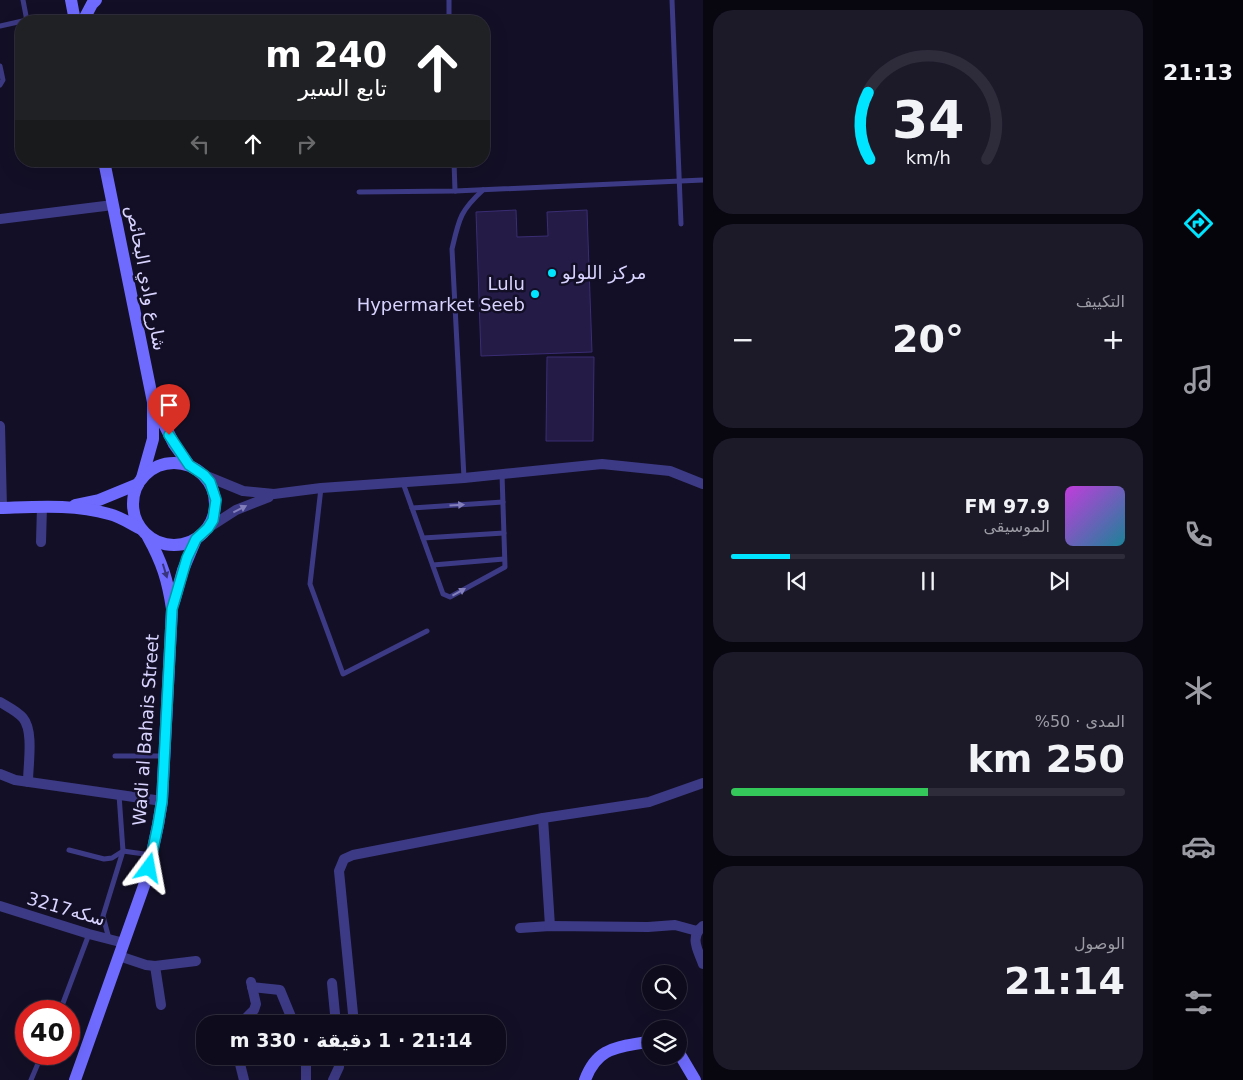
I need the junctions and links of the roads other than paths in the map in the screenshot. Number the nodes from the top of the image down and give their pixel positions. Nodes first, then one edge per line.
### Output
1 (22, 0) edge
2 (71, 0) edge
3 (96, 0) edge
4 (449, 0) edge
5 (672, 0) edge
6 (26, 15) edge
7 (74, 15) edge
8 (86, 15) edge
9 (450, 15) edge
10 (15, 23) edge
11 (0, 26) edge
12 (0, 66) edge
13 (0, 85) edge
14 (105, 167) edge
15 (454, 167) edge
16 (703, 180) edge
17 (680, 181) junction
18 (484, 190) junction
19 (455, 191) junction
20 (359, 192) dead end
21 (113, 205) junction
22 (0, 219) edge
23 (681, 224) dead end
24 (152, 402) junction
25 (0, 426) edge
26 (189, 465) junction
27 (502, 474) junction
28 (204, 475) junction
29 (464, 478) junction
30 (140, 481) junction
31 (402, 482) junction
32 (703, 484) edge
33 (321, 488) junction
34 (274, 494) junction
35 (502, 502) junction
36 (42, 507) junction
37 (60, 507) junction
38 (1, 508) edge
39 (412, 508) junction
40 (208, 528) junction
41 (145, 533) junction
42 (504, 533) junction
43 (423, 538) junction
44 (196, 539) junction
45 (41, 542) dead end
46 (504, 559) junction
47 (433, 565) junction
48 (172, 609) junction
49 (427, 631) dead end
50 (0, 702) edge
51 (114, 756) dead end
52 (164, 756) junction
53 (0, 774) edge
54 (28, 782) junction
55 (703, 783) edge
56 (119, 795) junction
57 (162, 801) junction
58 (543, 818) junction
59 (69, 850) dead end
60 (123, 851) junction
61 (152, 855) junction
62 (0, 906) edge
63 (550, 926) junction
64 (520, 928) dead end
65 (700, 929) edge
66 (89, 934) junction
67 (109, 939) junction
68 (124, 943) junction
69 (119, 956) junction
70 (196, 962) dead end
71 (703, 964) edge
72 (155, 966) junction
73 (332, 983) dead end
74 (64, 1000) edge
75 (161, 1005) dead end
76 (249, 1015) edge
77 (290, 1015) edge
78 (335, 1015) edge
79 (353, 1015) edge
80 (642, 1043) edge
81 (37, 1065) edge
82 (240, 1065) edge
83 (306, 1065) edge
84 (340, 1065) edge
85 (686, 1065) edge
86 (31, 1080) edge
87 (75, 1080) edge
88 (244, 1080) edge
89 (306, 1080) edge
90 (333, 1080) edge
91 (585, 1080) edge
92 (695, 1080) edge

1 - 6 lane
2 - 7 street
3 - 8 street
4 - 9 lane
5 - 17 lane
10 - 11 lane
12 - 13 lane
14 - 21 street, شارع وادي البحائص
15 - 19 lane
16 - 17 lane
17 - 18 lane
17 - 23 lane
18 - 19 lane
18 - 29 lane
19 - 20 lane
21 - 22 street
21 - 24 street, شارع وادي البحائص
24 - 26 street
24 - 30 street
25 - 38 street
26 - 28 street
26 - 30 street
27 - 29 street
27 - 32 street
27 - 35 lane
28 - 34 street
28 - 40 street
29 - 31 street
30 - 37 street
30 - 41 street
31 - 33 street
31 - 39 lane
33 - 34 street
33 - 49 lane
40 -> 34 street
39 -> 35 lane
35 - 42 lane
36 - 37 street
36 - 38 street
36 - 45 street
37 - 41 street
39 - 43 lane
40 - 44 street
41 - 44 street
41 -> 48 street, Wadi al Bahais Street
42 - 43 lane
42 - 46 lane
43 - 47 lane
44 - 48 street, Wadi al Bahais Street
46 - 47 lane
47 -> 46 lane
48 - 52 street, Wadi al Bahais Street
50 - 54 street
51 - 52 lane
52 - 57 street, Wadi al Bahais Street
53 - 54 street
54 - 56 street
55 - 58 street
56 - 57 street
56 - 60 lane
57 - 61 street, Wadi al Bahais Street
58 - 63 street
58 - 79 street
59 - 60 lane
60 - 61 lane
60 - 67 lane
61 - 68 street, Wadi al Bahais Street
62 - 66 street, سكه3217
63 - 64 street
63 - 65 street
65 - 71 street
66 - 67 street, سكه3217
66 - 74 lane
67 - 68 street, سكه3217
68 - 69 street, Wadi al Bahais Street
69 - 72 street
69 - 87 street, Wadi al Bahais Street
70 - 72 street
72 - 75 street
73 - 78 street
76 - 77 street
80 - 91 street
81 - 86 lane
82 - 88 street
83 - 89 street
84 - 90 street
85 - 92 street

